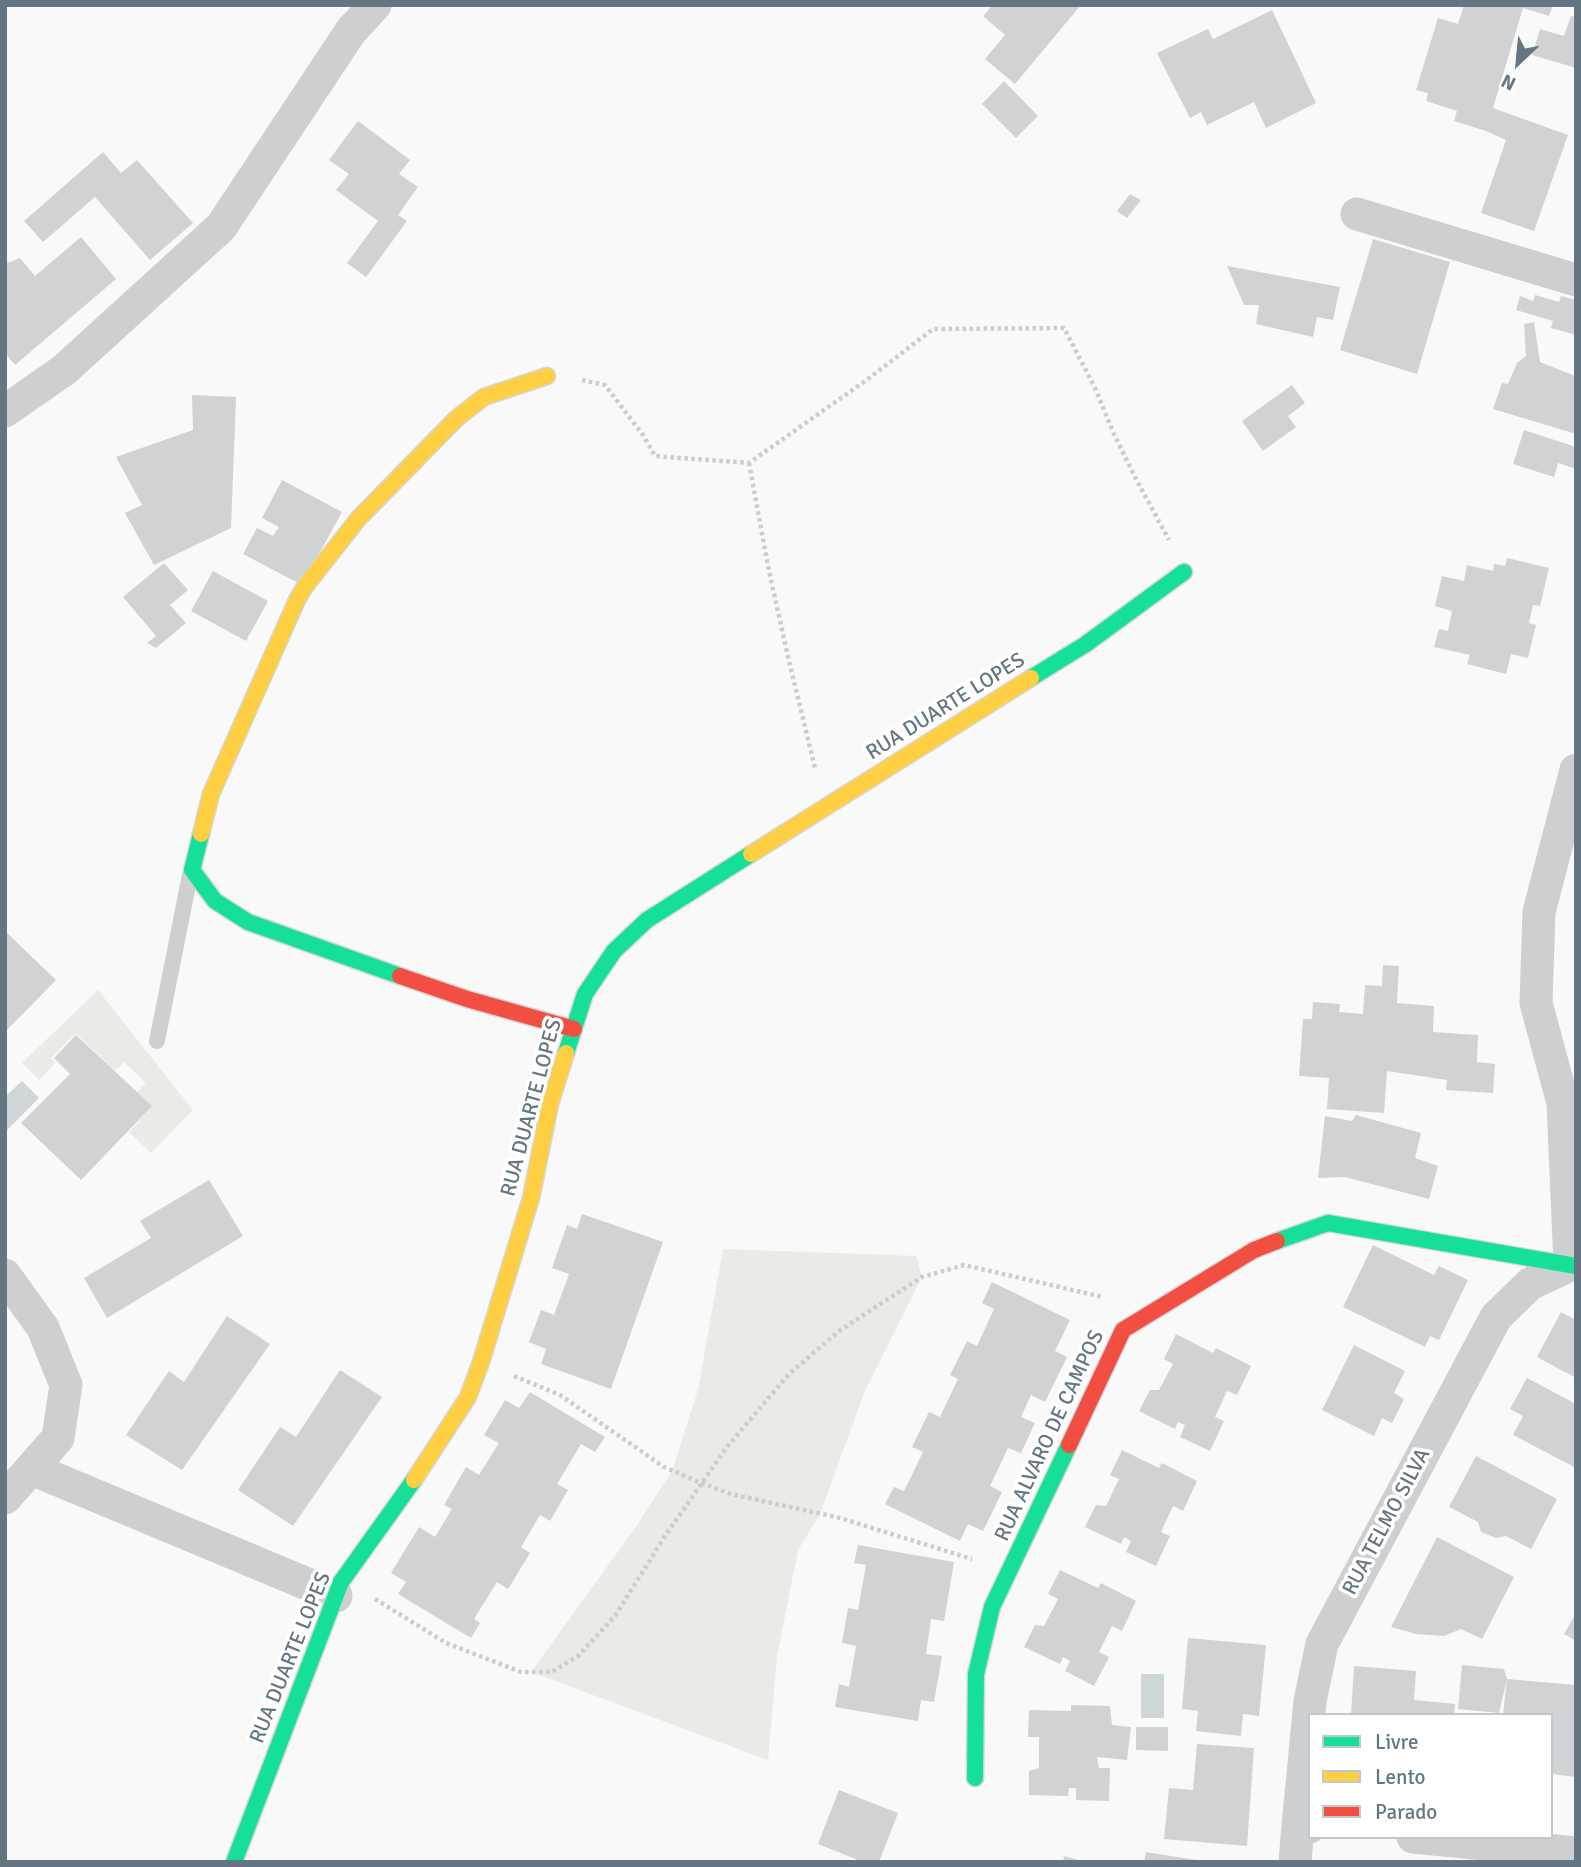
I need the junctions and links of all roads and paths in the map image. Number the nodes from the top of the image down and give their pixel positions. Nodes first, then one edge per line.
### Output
1 (375, 5) edge
2 (1357, 214) dead end
3 (1576, 280) edge
4 (547, 376) dead end
5 (605, 384) dead end
6 (5, 411) edge
7 (750, 463) junction
8 (1184, 572) joint
9 (1576, 770) edge
10 (826, 806) junction
11 (192, 870) junction
12 (574, 1029) junction
13 (156, 1041) dead end
14 (1568, 1090) edge
15 (1573, 1266) edge
16 (5, 1275) edge
17 (1155, 1309) junction
18 (481, 1362) junction
19 (32, 1469) junction
20 (701, 1483) junction
21 (5, 1499) edge
22 (1006, 1576) junction
23 (339, 1589) junction
24 (1309, 1713) edge
25 (1308, 1742) edge
26 (975, 1778) dead end
27 (1304, 1827) edge
28 (1433, 1839) edge
29 (1576, 1853) edge
30 (234, 1862) edge
31 (1295, 1862) edge

1 - 6 street
2 - 3 street
4 - 11 street
5 - 7 path
7 - 8 path
7 - 10 path
8 - 10 street, RUA DUARTE LOPES
9 - 14 street
10 - 12 street, RUA DUARTE LOPES
11 - 12 street
11 - 13 lane
12 - 18 street, RUA DUARTE LOPES
14 - 15 street
15 - 17 street, RUA ALVARO DE CAMPOS
15 - 24 street, RUA TELMO SILVA
16 - 19 street
17 - 20 path
17 - 22 street, RUA ALVARO DE CAMPOS
18 - 20 path
18 - 23 street, RUA DUARTE LOPES
19 - 21 street
19 - 23 street
20 - 22 path
20 - 23 path
22 - 26 street, RUA ALVARO DE CAMPOS
23 - 30 street, RUA DUARTE LOPES
25 - 27 street, RUA TELMO SILVA
27 - 31 street, RUA TELMO SILVA
28 - 29 street

